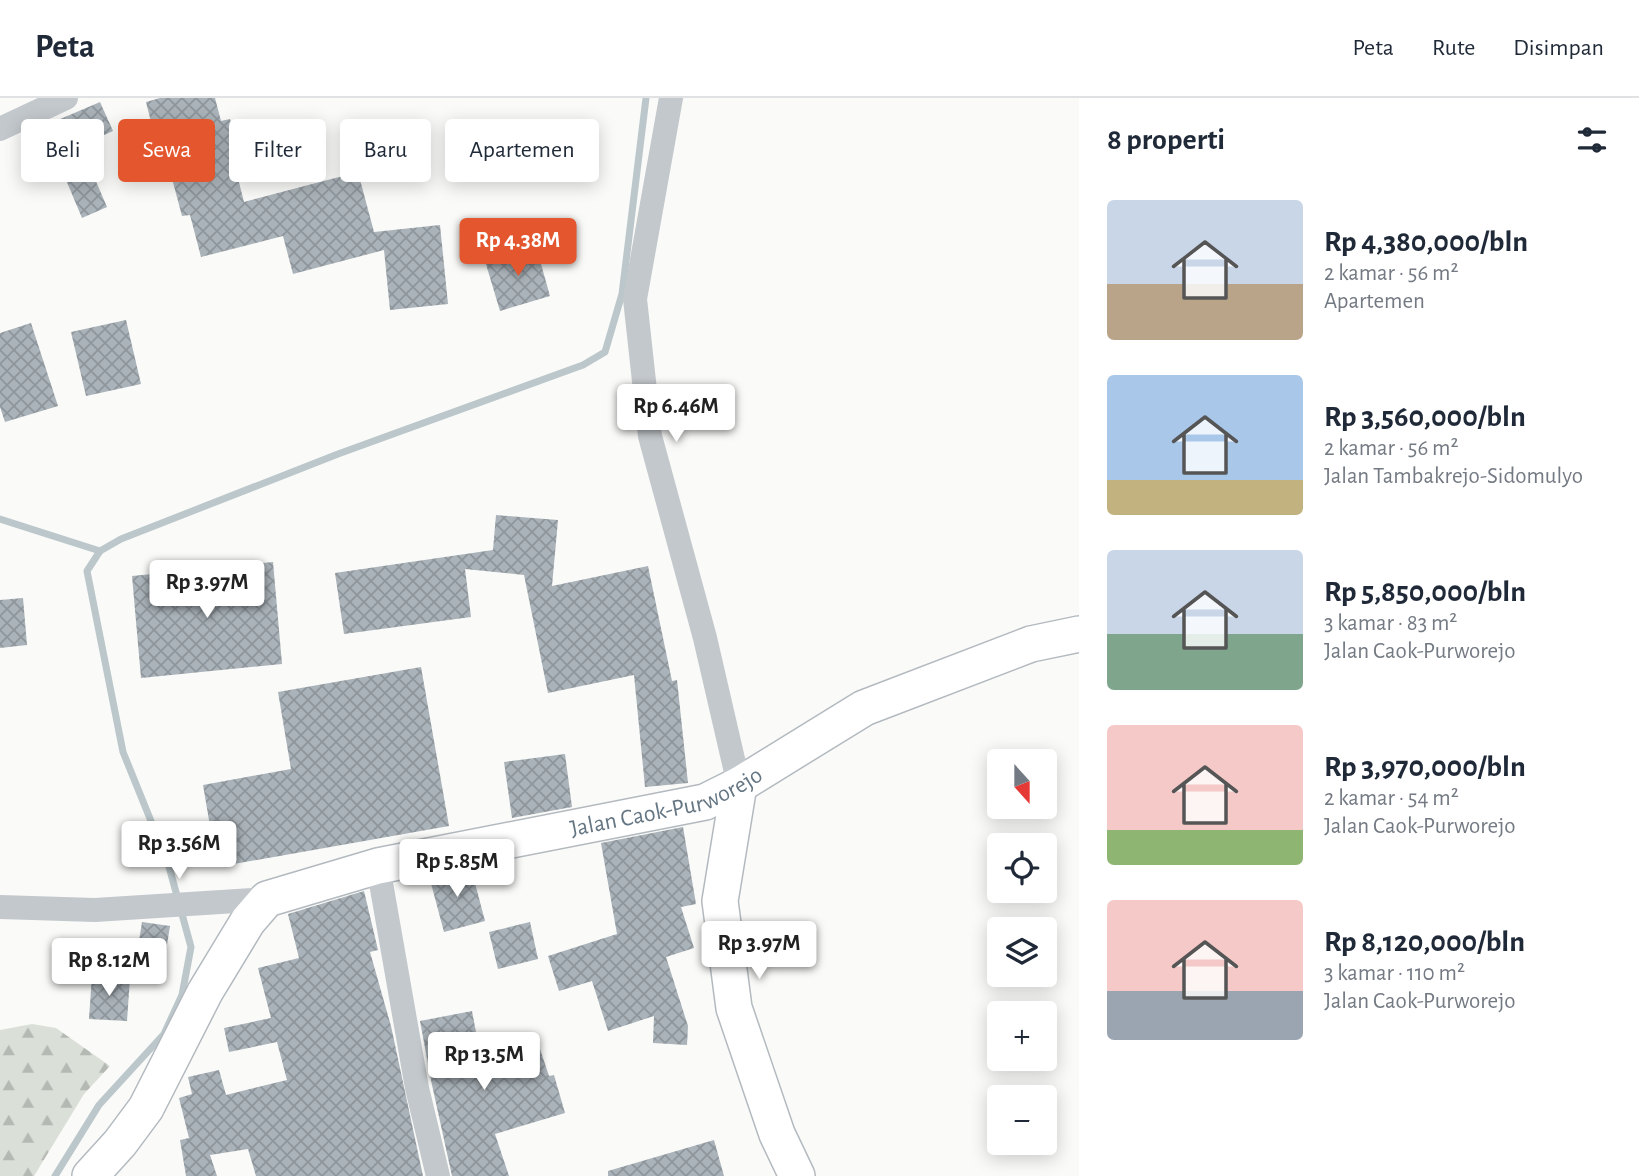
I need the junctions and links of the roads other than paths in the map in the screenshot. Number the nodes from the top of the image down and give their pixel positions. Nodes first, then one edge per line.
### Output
1 (66, 98) edge
2 (671, 98) edge
3 (0, 130) edge
4 (1079, 634) edge
5 (739, 785) junction
6 (378, 866) junction
7 (267, 899) junction
8 (0, 908) edge
9 (90, 1176) edge
10 (438, 1176) edge
11 (797, 1176) edge

1 - 3 street
2 - 5 street
4 - 5 street, Jalan Caok-Purworejo
5 - 6 street, Jalan Caok-Purworejo
5 - 11 street
6 - 7 street, Jalan Caok-Purworejo
6 - 10 street
7 - 8 street
7 - 9 street

